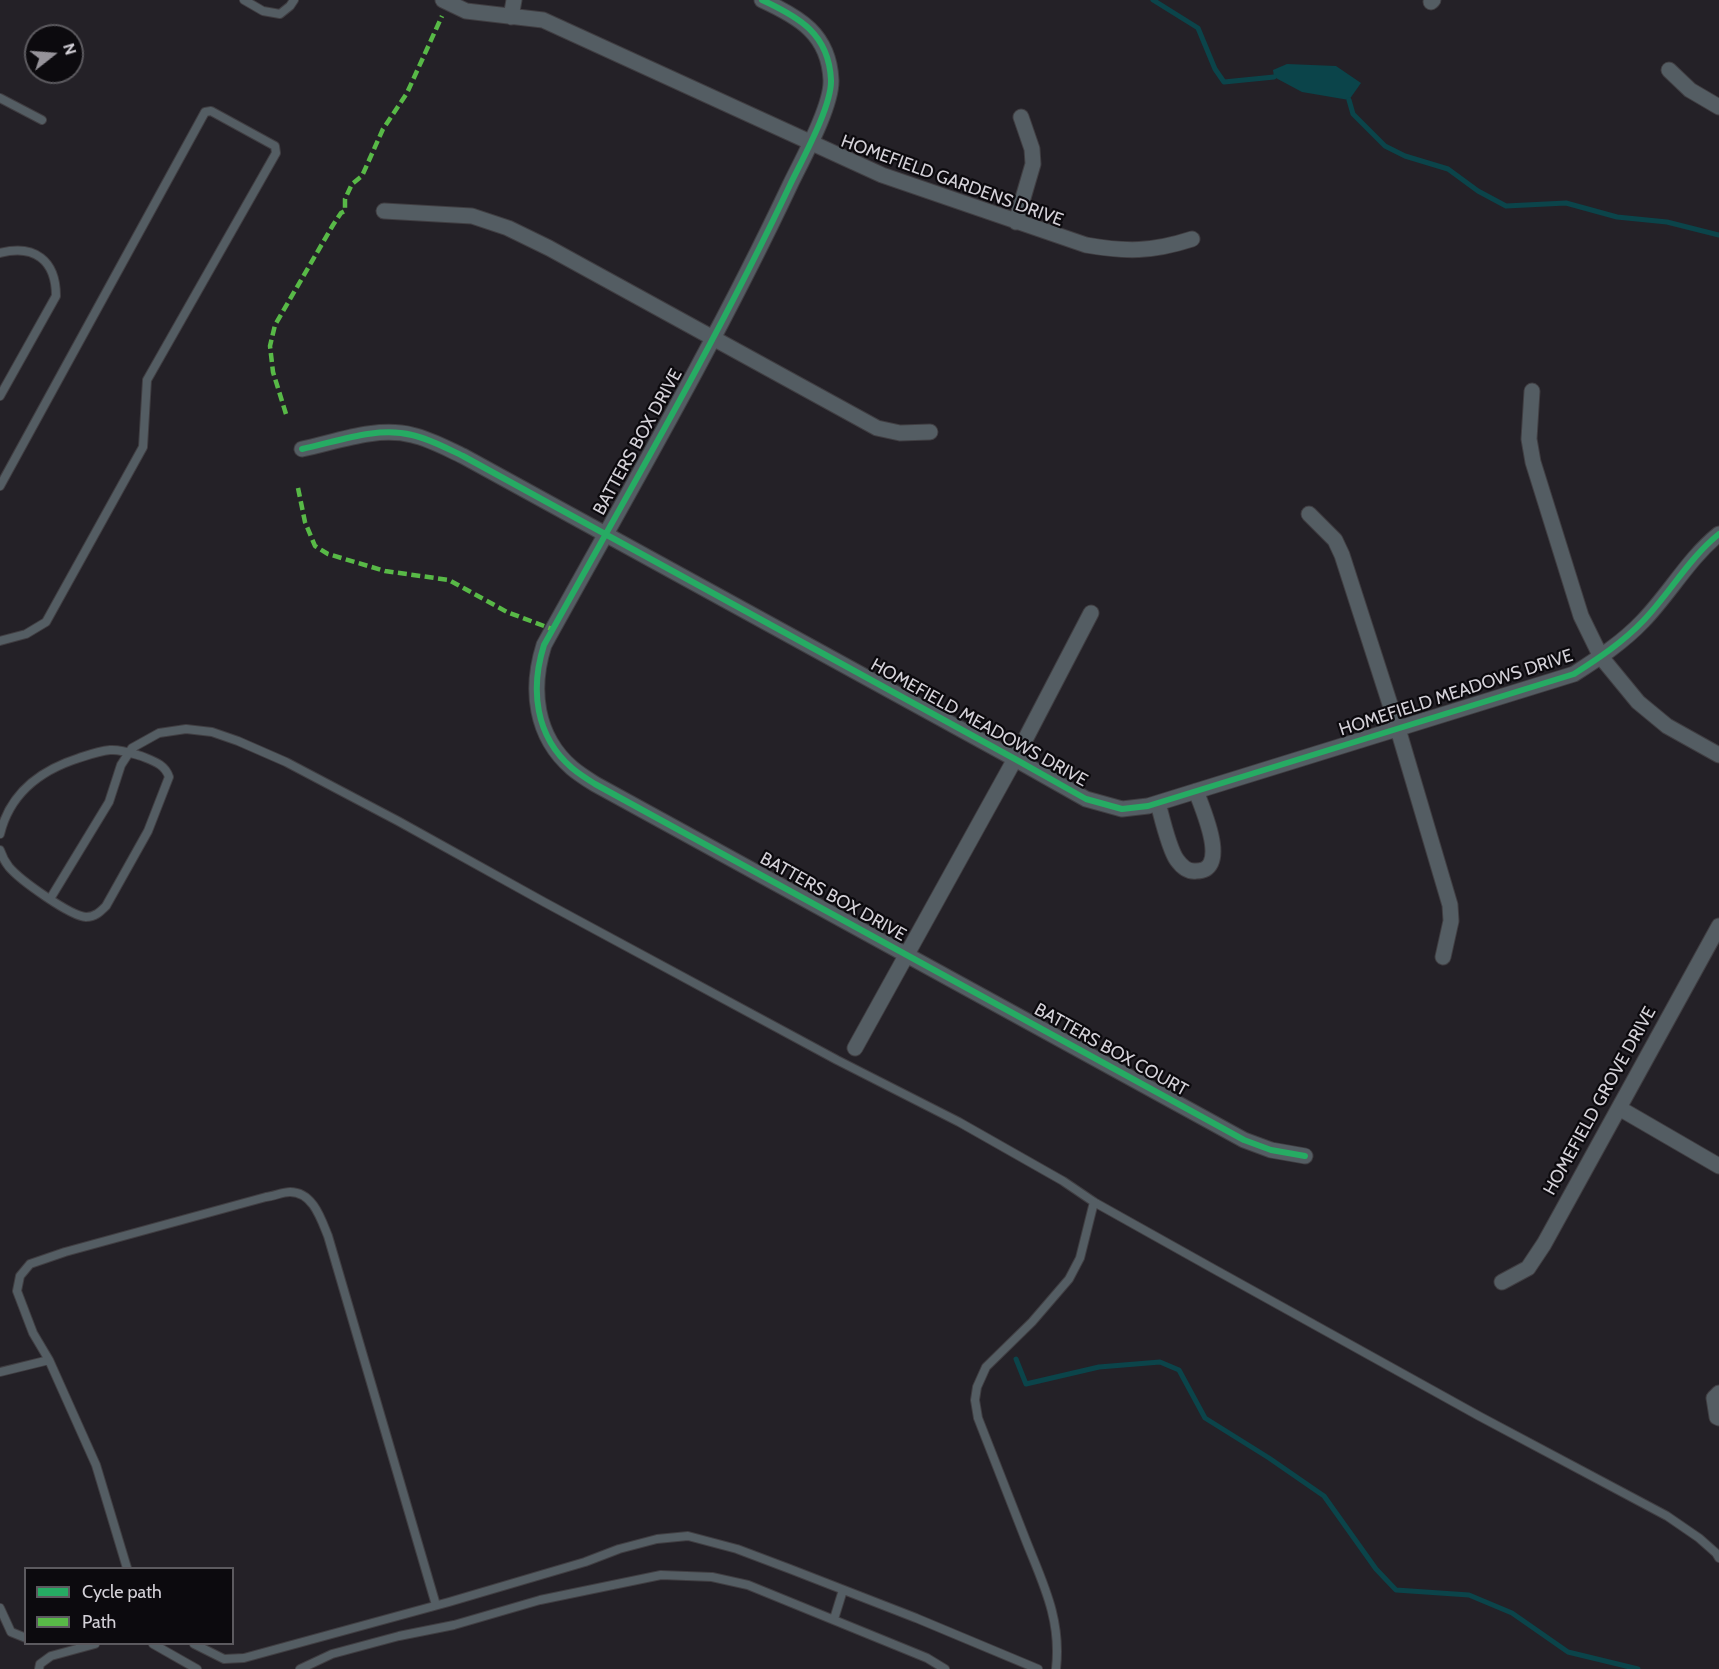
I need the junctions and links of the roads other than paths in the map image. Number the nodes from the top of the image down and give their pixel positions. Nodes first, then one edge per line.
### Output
1 (244, 0) edge
2 (294, 0) edge
3 (443, 0) edge
4 (514, 0) edge
5 (762, 0) edge
6 (511, 17) junction
7 (1669, 70) dead end
8 (0, 98) edge
9 (1719, 107) edge
10 (1021, 117) dead end
11 (42, 120) dead end
12 (810, 143) junction
13 (384, 211) dead end
14 (1016, 222) junction
15 (1192, 239) dead end
16 (0, 253) edge
17 (713, 338) junction
18 (1532, 391) dead end
19 (0, 396) edge
20 (930, 432) dead end
21 (302, 449) dead end
22 (0, 486) edge
23 (1309, 514) dead end
24 (604, 534) junction
25 (1719, 534) edge
26 (1091, 613) dead end
27 (0, 641) edge
28 (1601, 657) junction
29 (1398, 729) junction
30 (129, 753) junction
31 (1719, 755) edge
32 (1015, 759) junction
33 (1196, 791) junction
34 (1158, 803) junction
35 (0, 834) edge
36 (0, 850) edge
37 (50, 899) junction
38 (1719, 926) edge
39 (908, 955) junction
40 (1443, 957) dead end
41 (855, 1048) dead end
42 (1619, 1108) junction
43 (1305, 1156) dead end
44 (1719, 1166) edge
45 (1094, 1202) junction
46 (1503, 1282) dead end
47 (49, 1360) junction
48 (0, 1371) edge
49 (1719, 1393) edge
50 (1719, 1418) edge
51 (1719, 1558) edge
52 (126, 1567) edge
53 (843, 1590) junction
54 (436, 1605) junction
55 (0, 1608) edge
56 (834, 1619) junction
57 (24, 1637) edge
58 (90, 1645) edge
59 (155, 1645) edge
60 (196, 1645) edge
61 (39, 1669) edge
62 (197, 1669) edge
63 (300, 1669) edge
64 (945, 1669) edge
65 (1038, 1669) edge
66 (1056, 1669) edge

1 - 2 lane
3 - 6 street, HOMEFIELD GARDENS DRIVE
4 - 6 street
5 - 12 street, BATTERS BOX DRIVE
6 - 12 street, HOMEFIELD GARDENS DRIVE
7 - 9 street
8 - 11 lane
10 - 14 street
12 - 14 street, HOMEFIELD GARDENS DRIVE
12 - 17 street, BATTERS BOX DRIVE
13 - 17 street
14 - 15 street, HOMEFIELD GARDENS DRIVE
16 - 19 lane
17 - 20 street
17 - 24 street, BATTERS BOX DRIVE
18 - 28 street
21 - 24 street, HOMEFIELD MEADOWS DRIVE
22 - 27 lane
23 - 29 street
24 - 32 street, HOMEFIELD MEADOWS DRIVE
24 - 39 street, BATTERS BOX DRIVE
25 - 28 street, HOMEFIELD MEADOWS DRIVE
26 - 32 street
28 - 29 street, HOMEFIELD MEADOWS DRIVE
28 - 31 street
29 - 33 street, HOMEFIELD MEADOWS DRIVE
29 - 40 street
30 - 35 lane
30 - 37 lane
30 - 37 lane
30 - 45 lane
32 - 34 street, HOMEFIELD MEADOWS DRIVE
32 - 39 street
33 - 34 street, HOMEFIELD MEADOWS DRIVE
33 - 34 street
36 - 37 lane
38 - 42 street, HOMEFIELD GROVE DRIVE
39 - 41 street
39 - 43 street, BATTERS BOX COURT
42 - 44 street
42 - 46 street, HOMEFIELD GROVE DRIVE
45 - 51 lane
45 - 66 lane
47 - 48 lane
47 - 52 lane
47 - 54 lane
49 - 50 street
53 - 54 lane
53 - 56 lane
53 - 65 lane
54 - 60 lane
55 - 57 lane
56 - 63 lane
56 - 64 lane
58 - 61 lane
59 - 62 lane

